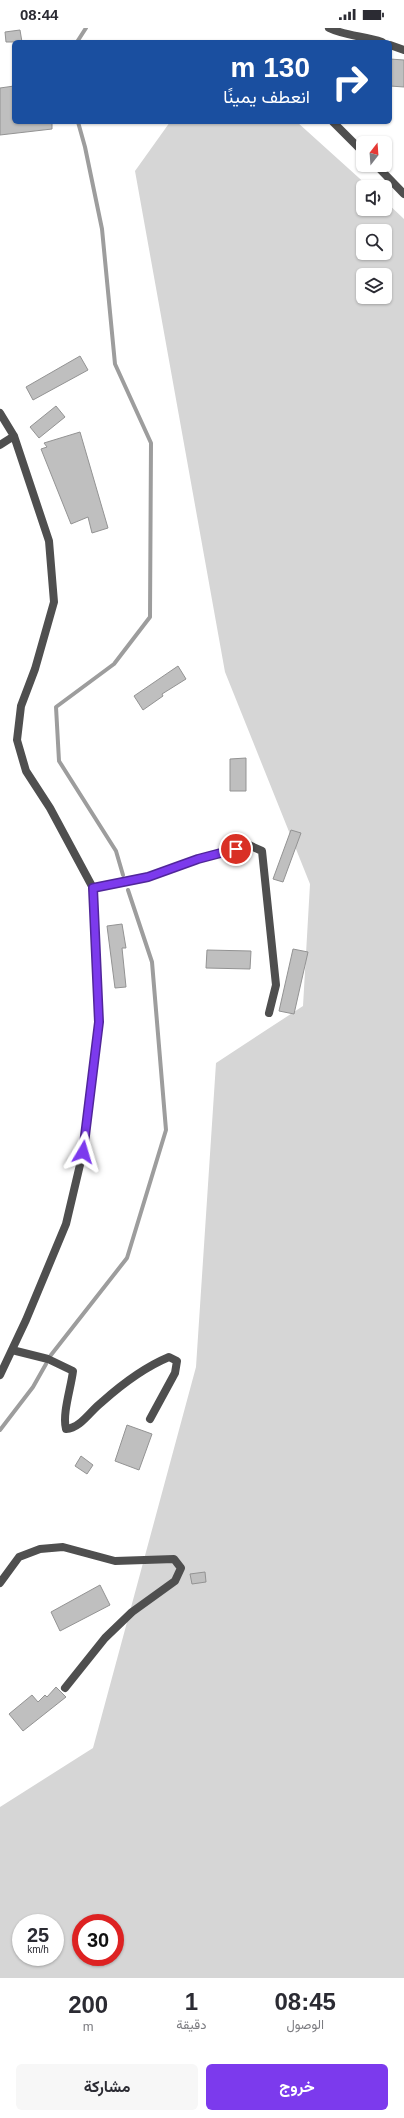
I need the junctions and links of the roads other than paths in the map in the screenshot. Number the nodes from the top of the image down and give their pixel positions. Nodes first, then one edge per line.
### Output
1 (329, 28) edge
2 (377, 40) edge
3 (392, 46) edge
4 (404, 50) edge
5 (335, 124) edge
6 (356, 145) edge
7 (383, 172) edge
8 (404, 194) edge
9 (0, 413) edge
10 (14, 436) junction
11 (0, 445) edge
12 (93, 888) junction
13 (269, 1013) dead end
14 (12, 1350) junction
15 (0, 1375) edge
16 (150, 1419) dead end
17 (0, 1583) edge
18 (65, 1688) dead end

1 - 2 street
3 - 4 street
5 - 6 street
7 - 8 street
9 - 10 street
10 - 11 street
10 - 12 street
12 - 13 street
12 - 14 street
14 - 15 street
14 - 16 street
17 - 18 street

